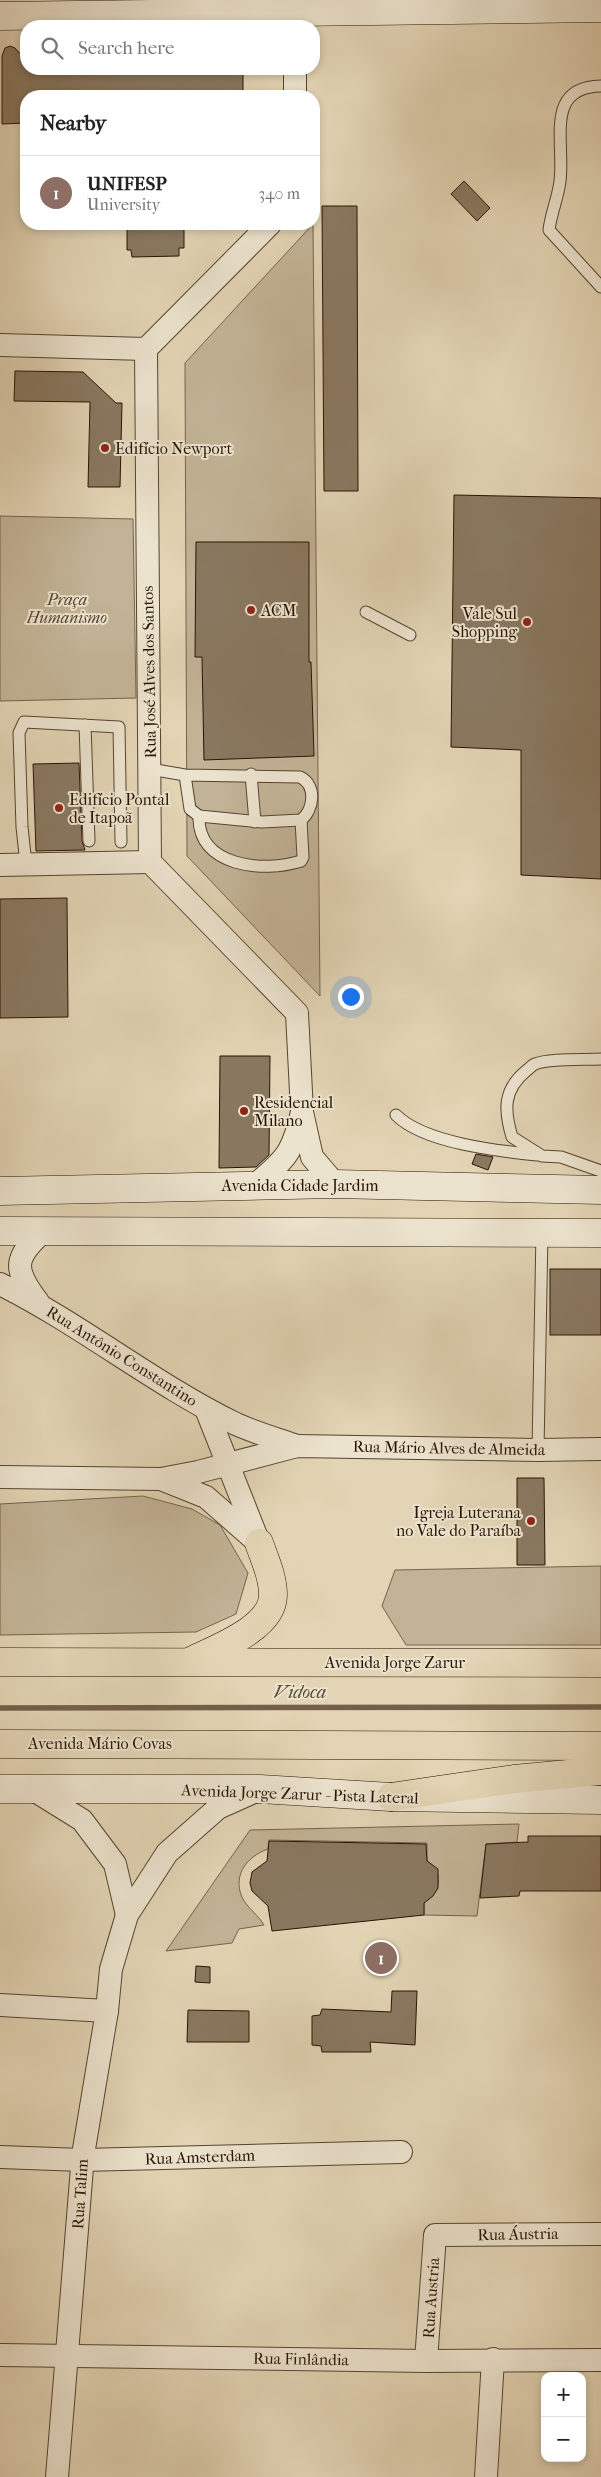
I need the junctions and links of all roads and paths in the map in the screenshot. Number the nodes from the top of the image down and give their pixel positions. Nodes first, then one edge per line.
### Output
1 (483, 4) edge
2 (601, 8) edge
3 (301, 12) edge
4 (0, 16) edge
5 (264, 19) edge
6 (295, 75) edge
7 (601, 86) edge
8 (295, 90) edge
9 (264, 230) edge
10 (601, 286) edge
11 (0, 345) edge
12 (146, 349) junction
13 (366, 612) dead end
14 (410, 635) dead end
15 (85, 725) junction
16 (150, 769) junction
17 (252, 774) junction
18 (185, 775) junction
19 (200, 816) junction
20 (301, 820) junction
21 (256, 822) junction
22 (89, 841) dead end
23 (121, 842) dead end
24 (150, 862) junction
25 (26, 864) junction
26 (0, 865) edge
27 (601, 1060) edge
28 (302, 1112) junction
29 (396, 1115) dead end
30 (542, 1156) junction
31 (601, 1171) edge
32 (256, 1184) junction
33 (335, 1184) junction
34 (601, 1190) edge
35 (0, 1191) edge
36 (45, 1230) junction
37 (0, 1231) edge
38 (542, 1232) junction
39 (601, 1233) edge
40 (0, 1284) edge
41 (38, 1303) junction
42 (206, 1409) junction
43 (298, 1446) junction
44 (601, 1449) edge
45 (538, 1450) junction
46 (227, 1465) junction
47 (0, 1478) edge
48 (160, 1479) junction
49 (259, 1543) junction
50 (0, 1662) edge
51 (189, 1662) junction
52 (601, 1663) edge
53 (0, 1744) edge
54 (601, 1746) edge
55 (601, 1771) edge
56 (0, 1789) edge
57 (260, 1789) junction
58 (32, 1790) junction
59 (391, 1797) junction
60 (601, 1800) edge
61 (127, 1915) junction
62 (0, 2005) edge
63 (107, 2011) junction
64 (401, 2152) dead end
65 (0, 2157) edge
66 (82, 2160) junction
67 (601, 2234) edge
68 (435, 2235) joint
69 (0, 2355) edge
70 (68, 2356) junction
71 (493, 2359) junction
72 (601, 2360) edge
73 (426, 2361) junction
74 (57, 2477) edge
75 (486, 2477) edge

1 - 2 main road
1 - 3 main road
3 - 5 main road
4 - 5 main road
6 - 8 street
7 - 10 lane
9 - 12 street
11 - 12 street
12 - 16 street, Rua José Alves dos Santos
13 - 14 lane
15 - 22 lane
15 - 23 lane
15 - 25 lane
16 - 18 lane
16 - 24 street, Rua José Alves dos Santos
17 - 18 lane
17 - 20 lane
17 - 21 lane
18 - 19 lane
19 - 20 lane
19 - 21 lane
20 - 21 lane
24 - 25 street
24 - 28 street
25 - 26 street
27 - 30 lane
28 - 32 street
28 - 33 street
29 - 30 lane
30 - 31 lane
32 - 33 main road, Avenida Cidade Jardim
32 - 35 main road, Avenida Cidade Jardim
33 - 34 main road, Avenida Cidade Jardim
36 - 37 main road
36 - 38 main road
36 - 41 street, Rua Antônio Constantino
38 - 39 main road
38 - 45 lane
40 - 41 street, Rua Antônio Constantino
41 - 42 street, Rua Antônio Constantino
42 - 43 street, Rua Antônio Constantino
42 - 46 street, Rua Antônio Constantino
43 - 45 street, Rua Mário Alves de Almeida
43 - 46 street
44 - 45 street, Rua Mário Alves de Almeida
46 - 48 street
46 - 49 street, Rua Antônio Constantino
47 - 48 street
48 - 49 street
49 - 51 highway
50 - 51 highway
51 - 52 highway, Avenida Jorge Zarur
53 - 54 highway, Avenida Mário Covas
55 - 59 highway
56 - 58 main road, Avenida Jorge Zarur - Pista Lateral
57 - 58 main road, Avenida Jorge Zarur - Pista Lateral
57 - 59 main road, Avenida Jorge Zarur - Pista Lateral
57 - 61 street, Rua Talim
58 - 61 street, Rua Talim
59 - 60 main road, Avenida Jorge Zarur - Pista Lateral
61 - 63 street, Rua Talim
62 - 63 street
63 - 66 street, Rua Talim
64 - 66 street, Rua Amsterdam
65 - 66 street, Rua Amsterdam
66 - 70 street, Rua Talim
67 - 68 street, Rua Áustria
68 - 73 street, Rua Austria
69 - 70 street, Rua Finlândia
70 - 73 street, Rua Finlândia
70 - 74 street, Rua Talim
71 - 72 street, Rua Finlândia
71 - 73 street, Rua Finlândia
71 - 75 street

